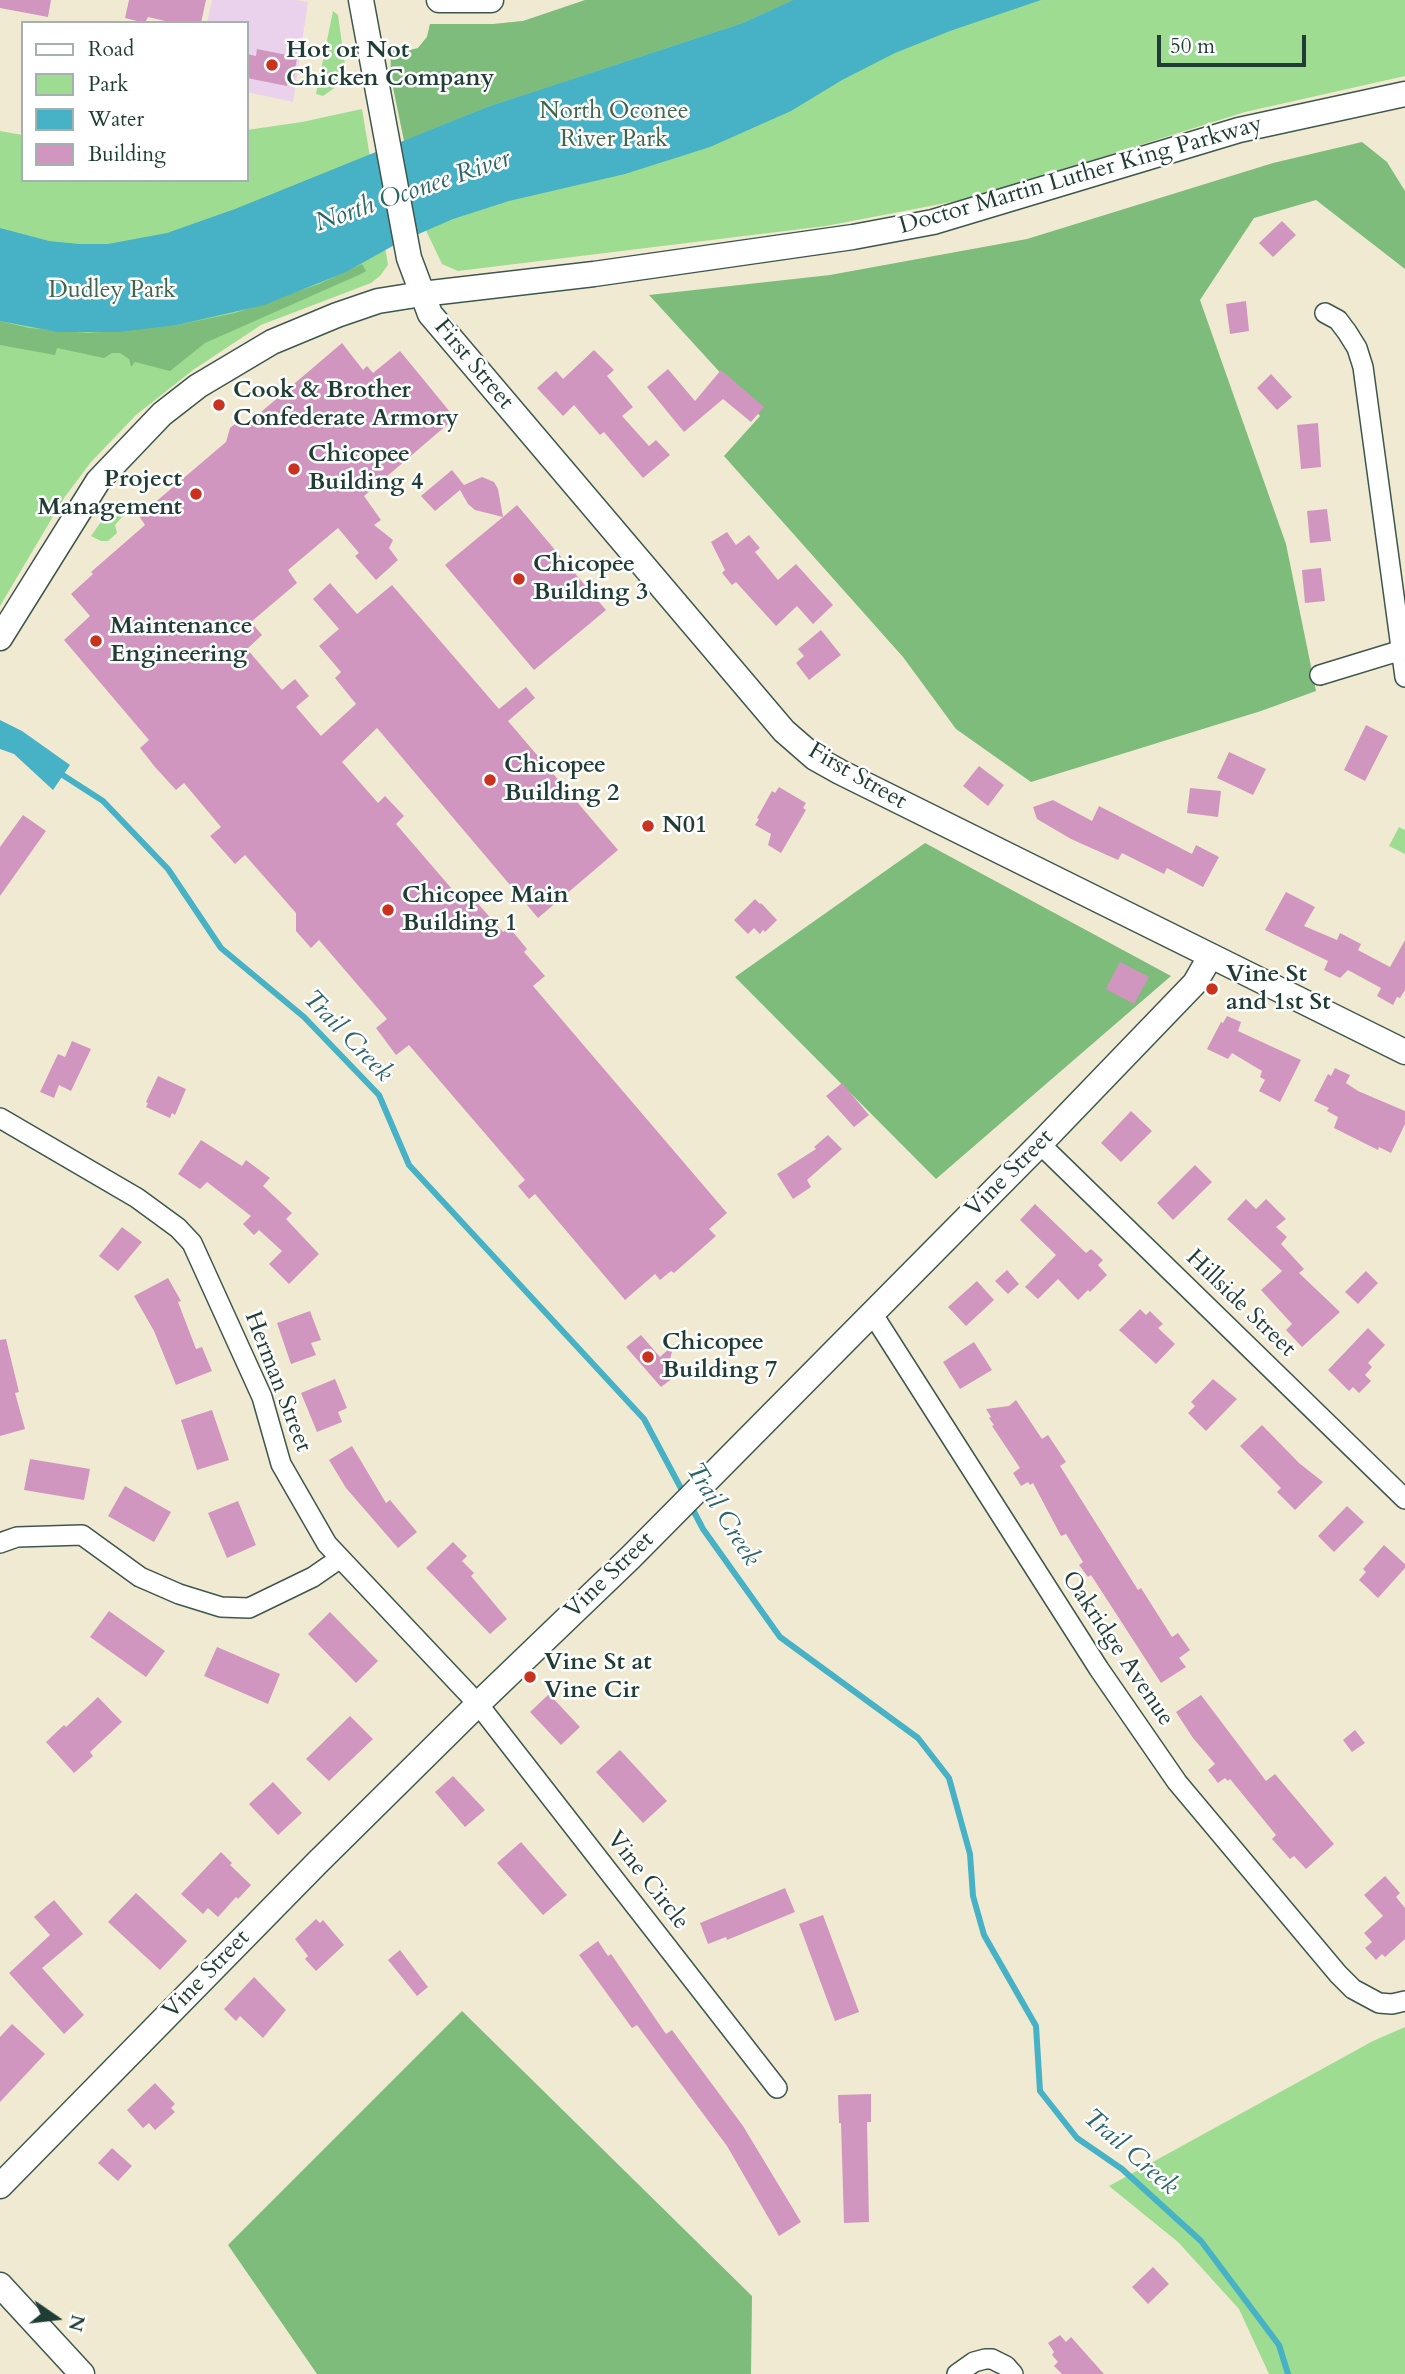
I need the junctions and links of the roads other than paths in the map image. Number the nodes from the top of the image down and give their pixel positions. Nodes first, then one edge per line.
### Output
1 (361, 0) edge
2 (439, 0) edge
3 (491, 0) edge
4 (1405, 94) edge
5 (422, 294) junction
6 (1325, 313) dead end
7 (0, 638) edge
8 (1403, 650) edge
9 (1320, 675) dead end
10 (1405, 677) edge
11 (1210, 957) junction
12 (1405, 1052) edge
13 (0, 1118) edge
14 (1040, 1144) junction
15 (872, 1313) junction
16 (1405, 1499) edge
17 (0, 1543) edge
18 (340, 1559) junction
19 (478, 1704) junction
20 (1405, 2001) edge
21 (777, 2088) dead end
22 (0, 2186) edge
23 (0, 2285) edge
24 (82, 2374) edge
25 (957, 2374) edge
26 (1013, 2374) edge

1 - 5 street, First Street
2 - 3 street
4 - 5 street, Doctor Martin Luther King Parkway
5 - 7 street, Doctor Martin Luther King Parkway
5 - 11 street, First Street
6 - 8 street
8 - 9 street
8 - 10 street
11 - 12 street, First Street
11 - 14 street, Vine Street
13 - 18 street, Herman Street
14 - 15 street, Vine Street
14 - 16 street, Hillside Street
15 - 19 street, Vine Street
15 - 20 street, Oakridge Avenue
17 - 18 street
18 - 19 street, Herman Street
19 - 21 street, Vine Circle
19 - 22 street, Vine Street
23 - 24 street
25 - 26 street

